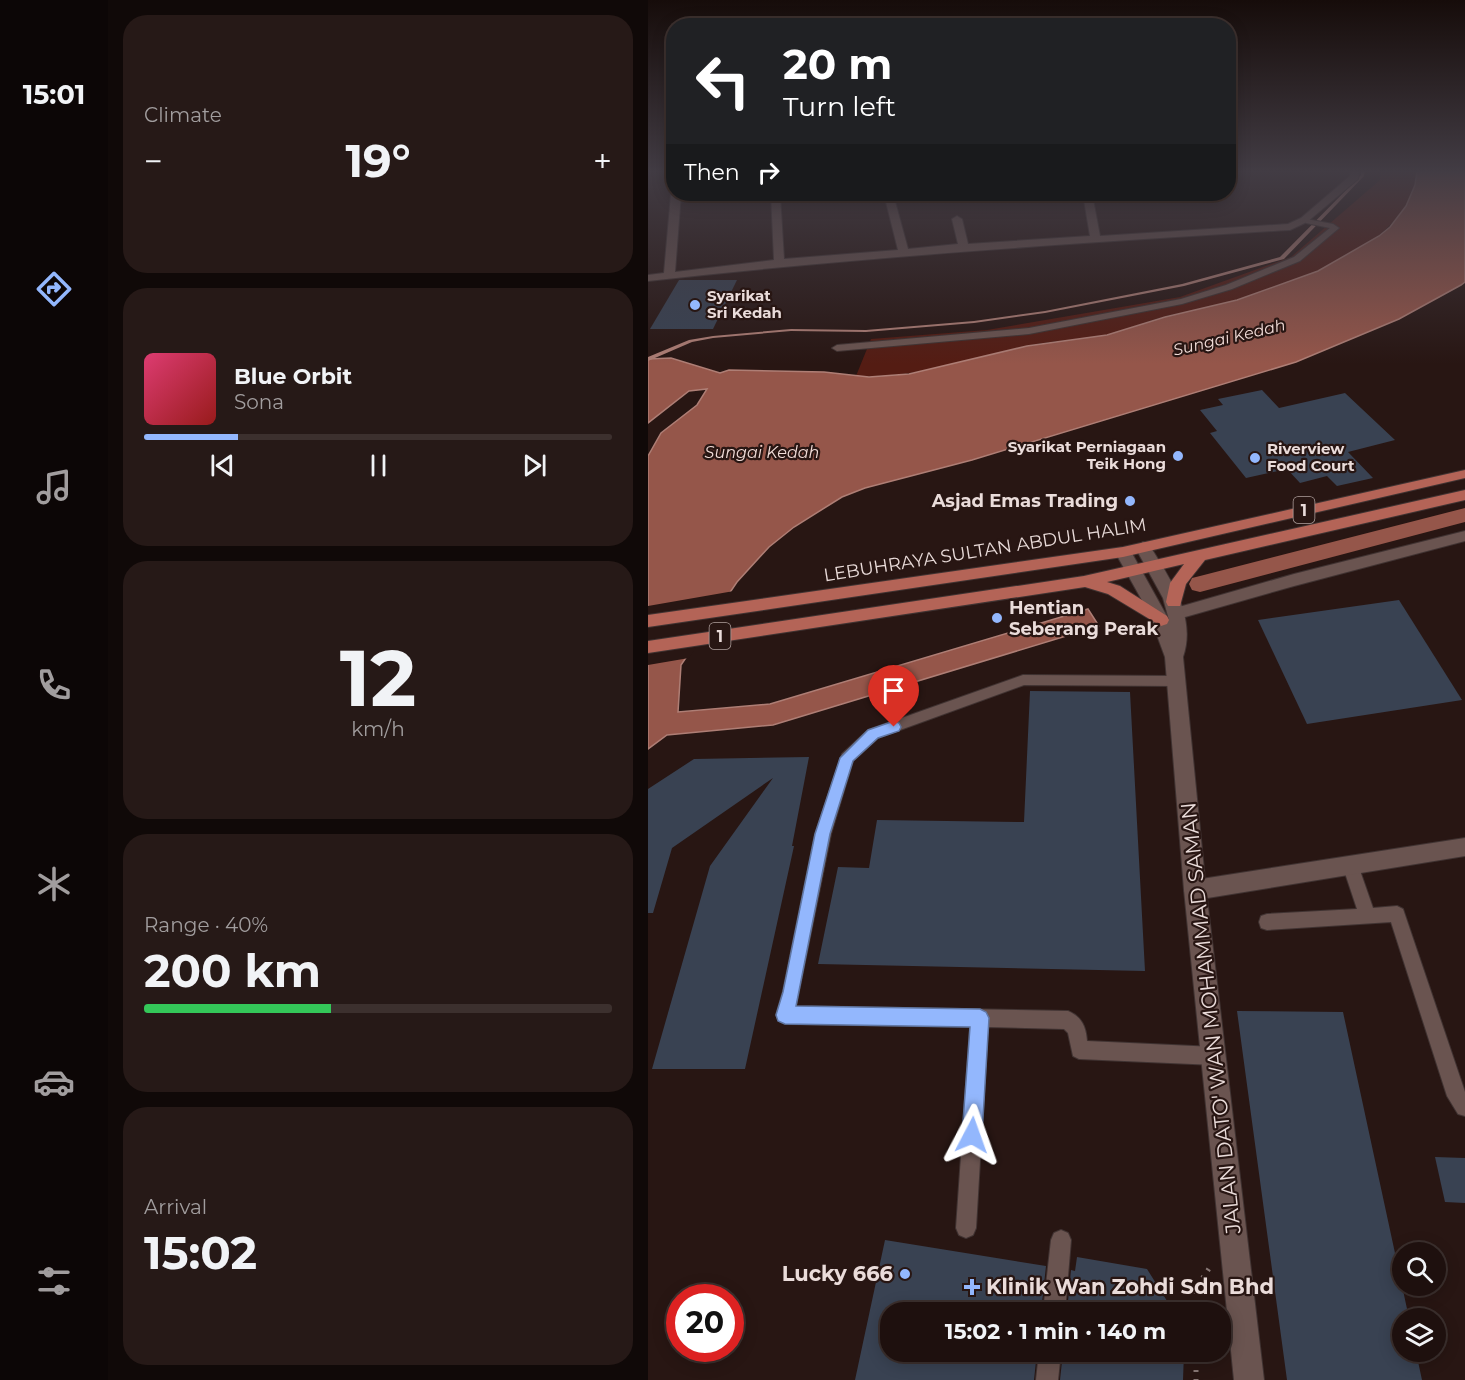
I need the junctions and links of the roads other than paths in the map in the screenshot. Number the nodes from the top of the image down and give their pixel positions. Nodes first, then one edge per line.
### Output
1 (672, 235) edge
2 (777, 235) edge
3 (899, 235) edge
4 (961, 235) edge
5 (1128, 235) edge
6 (1324, 235) edge
7 (1095, 237) joint
8 (964, 247) junction
9 (904, 252) junction
10 (779, 263) junction
11 (669, 276) junction
12 (648, 278) edge
13 (837, 348) dead end
14 (1465, 474) edge
15 (1465, 495) edge
16 (1465, 536) edge
17 (1143, 547) junction
18 (1123, 552) junction
19 (1199, 557) junction
20 (1153, 567) junction
21 (1132, 572) junction
22 (1084, 582) junction
23 (1176, 608) junction
24 (1161, 620) junction
25 (648, 621) edge
26 (648, 647) edge
27 (1174, 657) junction
28 (1176, 681) junction
29 (1465, 847) edge
30 (1351, 867) junction
31 (1195, 890) junction
32 (1368, 916) junction
33 (1267, 922) dead end
34 (980, 1018) junction
35 (1215, 1056) junction
36 (1465, 1107) edge
37 (966, 1228) dead end
38 (1061, 1240) dead end
39 (1055, 1302) edge
40 (1049, 1362) edge
41 (1047, 1380) edge
42 (1249, 1380) edge

1 - 11 street
2 - 10 street
3 - 9 street
4 - 8 street
5 - 7 street
6 - 13 lane
7 - 8 street
8 - 9 street
9 - 10 street
10 - 11 street
11 - 12 street
14 - 17 main road, LEBUHRAYA SULTAN ABDUL HALIM / 1
15 - 19 main road, 1
16 - 23 street
17 - 18 main road, LEBUHRAYA SULTAN ABDUL HALIM / 1
17 - 20 street, JALAN DATO' WAN MOHAMMAD SAMAN
18 - 21 street, JALAN DATO' WAN MOHAMMAD SAMAN
18 - 25 main road, LEBUHRAYA SULTAN ABDUL HALIM / 1
19 - 20 main road, 1
19 - 23 main road
20 - 21 main road, 1
20 - 23 street, JALAN DATO' WAN MOHAMMAD SAMAN
21 - 22 main road, 1
21 - 24 street, JALAN DATO' WAN MOHAMMAD SAMAN
22 - 24 main road
22 - 26 main road, 1
23 - 27 street, JALAN DATO' WAN MOHAMMAD SAMAN
24 - 27 street, JALAN DATO' WAN MOHAMMAD SAMAN
27 - 28 street, JALAN DATO' WAN MOHAMMAD SAMAN
28 - 31 street, JALAN DATO' WAN MOHAMMAD SAMAN
28 - 34 lane
29 - 30 street
30 - 31 street
30 - 32 lane
31 - 35 street, JALAN DATO' WAN MOHAMMAD SAMAN
32 - 33 lane
32 - 36 lane
34 - 35 lane
34 - 37 lane
35 - 42 street, JALAN DATO' WAN MOHAMMAD SAMAN
38 - 39 lane
40 - 41 lane

